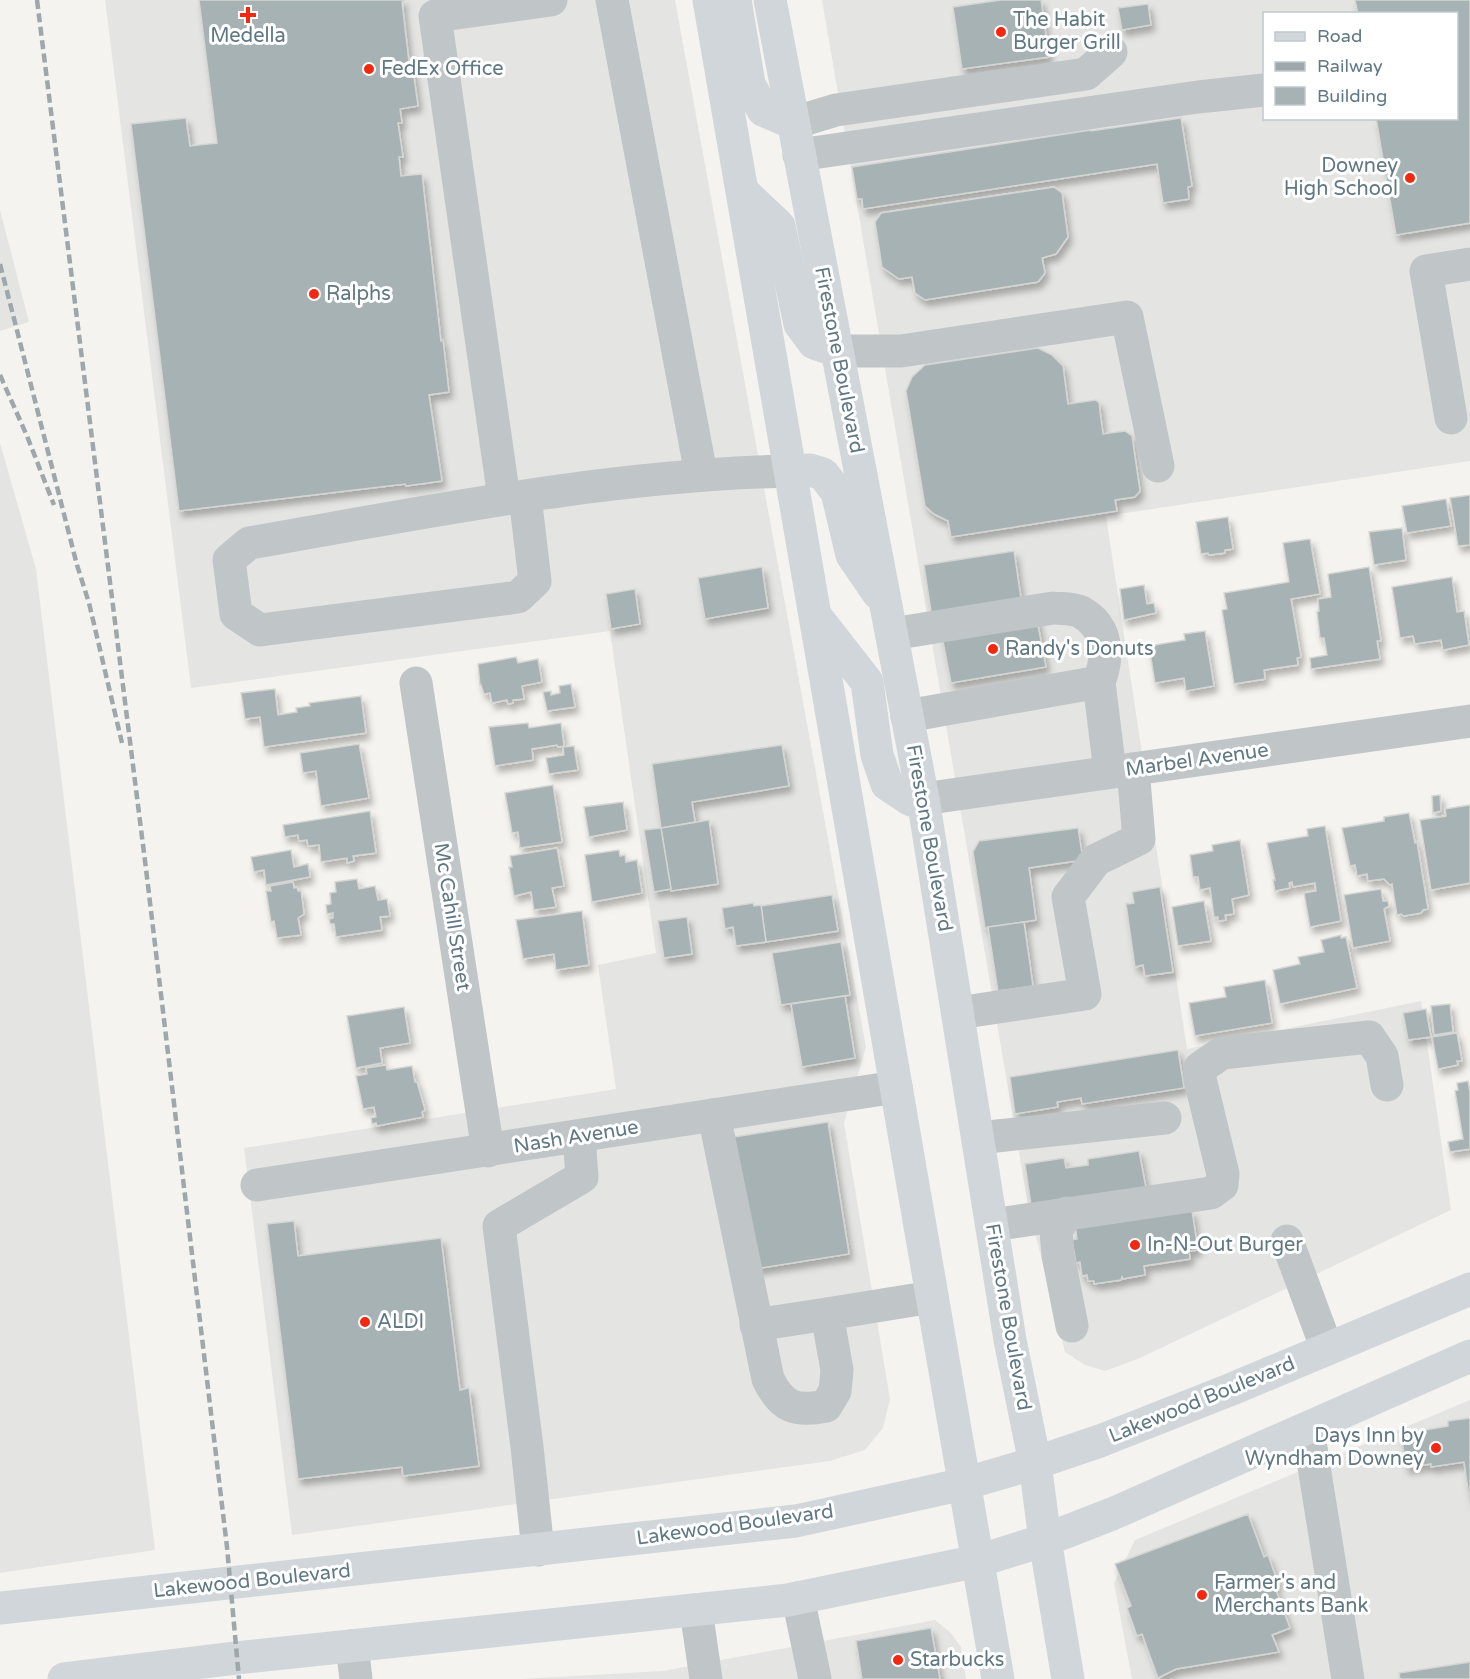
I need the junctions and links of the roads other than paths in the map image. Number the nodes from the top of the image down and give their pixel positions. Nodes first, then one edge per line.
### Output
1 (551, 0) edge
2 (612, 0) edge
3 (709, 0) edge
4 (735, 0) edge
5 (770, 0) edge
6 (434, 8) edge
7 (1111, 52) dead end
8 (1263, 90) edge
9 (793, 123) junction
10 (799, 155) junction
11 (742, 191) junction
12 (1470, 264) edge
13 (837, 351) junction
14 (1451, 418) dead end
15 (1158, 466) dead end
16 (790, 471) junction
17 (701, 474) junction
18 (514, 497) junction
19 (816, 616) junction
20 (889, 619) junction
21 (416, 682) dead end
22 (1099, 682) junction
23 (908, 716) junction
24 (1470, 721) edge
25 (1122, 771) junction
26 (923, 799) junction
27 (958, 1013) junction
28 (1387, 1085) dead end
29 (896, 1087) junction
30 (714, 1115) junction
31 (1166, 1118) dead end
32 (579, 1136) junction
33 (978, 1138) junction
34 (488, 1151) junction
35 (257, 1185) dead end
36 (1067, 1213) junction
37 (992, 1225) junction
38 (1287, 1241) dead end
39 (1470, 1289) edge
40 (932, 1297) junction
41 (827, 1314) junction
42 (756, 1325) junction
43 (1072, 1326) dead end
44 (1327, 1350) junction
45 (1470, 1356) edge
46 (1308, 1429) junction
47 (1035, 1463) junction
48 (964, 1484) junction
49 (1045, 1540) junction
50 (538, 1550) junction
51 (978, 1561) junction
52 (798, 1598) junction
53 (0, 1608) edge
54 (696, 1610) junction
55 (352, 1646) junction
56 (64, 1679) edge
57 (356, 1679) edge
58 (706, 1679) edge
59 (815, 1679) edge
60 (998, 1679) edge
61 (1068, 1679) edge
62 (1348, 1679) edge

1 - 6 street
2 - 17 street
3 - 11 main road
4 - 9 main road
5 - 9 main road, Firestone Boulevard
6 - 18 street
7 - 9 street
8 - 10 street
9 - 10 main road, Firestone Boulevard
10 - 13 main road, Firestone Boulevard
11 - 13 main road
11 - 16 main road
12 - 14 street
13 - 15 street
13 - 20 main road, Firestone Boulevard
16 - 17 street
16 - 19 main road
16 - 20 main road
17 - 18 street
18 - 18 street
19 - 26 main road
19 - 29 main road
20 - 22 street
20 - 23 main road, Firestone Boulevard
21 - 34 street, Mc Cahill Street
22 - 23 street
22 - 25 street
23 - 26 main road, Firestone Boulevard
24 - 25 street, Marbel Avenue
25 - 26 street, Marbel Avenue
25 - 27 street
26 - 27 main road, Firestone Boulevard
27 - 33 main road, Firestone Boulevard
28 - 36 street
29 - 30 street, Nash Avenue
29 - 40 main road
30 - 32 street, Nash Avenue
30 - 42 street
31 - 33 street
32 - 34 street, Nash Avenue
32 - 50 street
33 - 37 main road, Firestone Boulevard
34 - 35 street, Nash Avenue
36 - 37 street
36 - 43 street
37 - 47 main road, Firestone Boulevard
38 - 44 street
39 - 44 main road, Lakewood Boulevard
40 - 41 street
40 - 48 main road
41 - 42 street
41 - 42 street
44 - 47 main road, Lakewood Boulevard
45 - 46 main road
46 - 49 main road
46 - 62 street
47 - 48 main road, Lakewood Boulevard
47 - 49 main road, Firestone Boulevard
48 - 50 main road, Lakewood Boulevard
48 - 51 main road
49 - 51 main road
49 - 61 main road, Firestone Boulevard
50 - 53 main road, Lakewood Boulevard
51 - 52 main road
51 - 60 main road
52 - 54 main road
52 - 59 street
54 - 55 main road
54 - 58 street
55 - 56 main road
55 - 57 street

